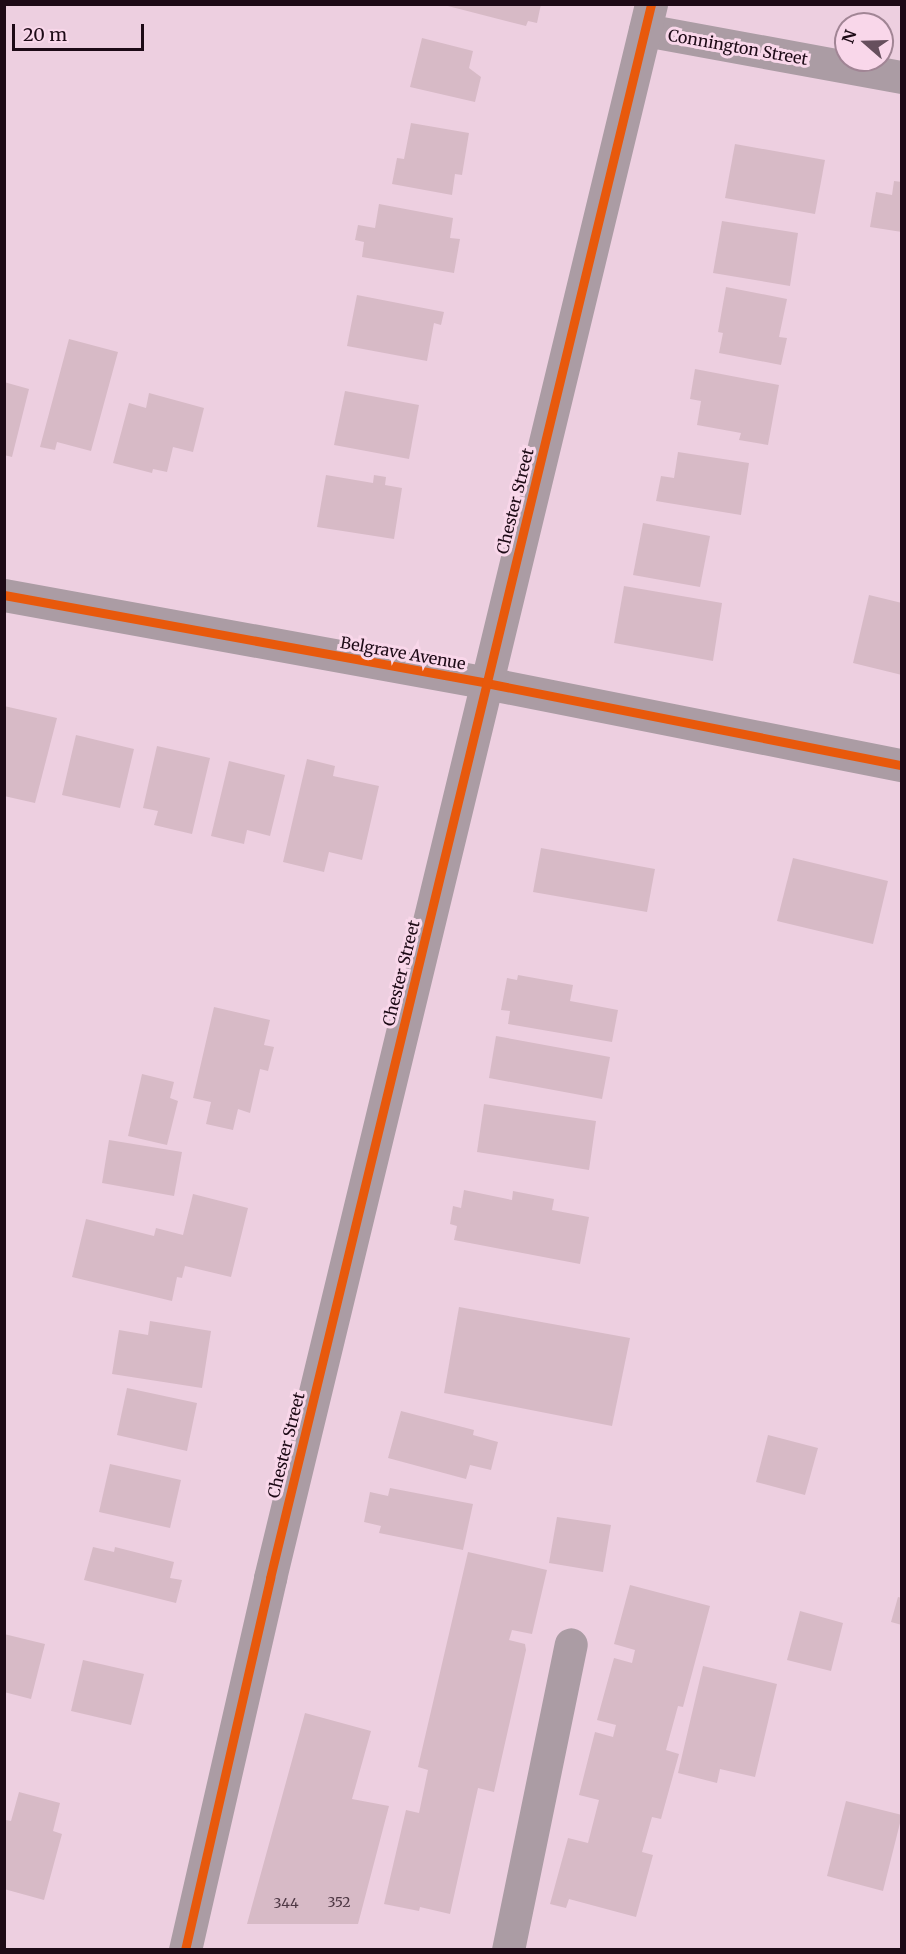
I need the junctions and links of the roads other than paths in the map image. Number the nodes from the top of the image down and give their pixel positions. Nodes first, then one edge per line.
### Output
1 (648, 17) edge
2 (902, 77) edge
3 (4, 596) edge
4 (486, 683) junction
5 (902, 765) edge
6 (571, 1644) dead end
7 (185, 1950) edge
8 (508, 1950) edge

1 - 2 street, Connington Street
1 - 4 street, Chester Street
3 - 4 street, Belgrave Avenue
4 - 5 street, Belgrave Avenue
4 - 7 street, Chester Street
6 - 8 street

